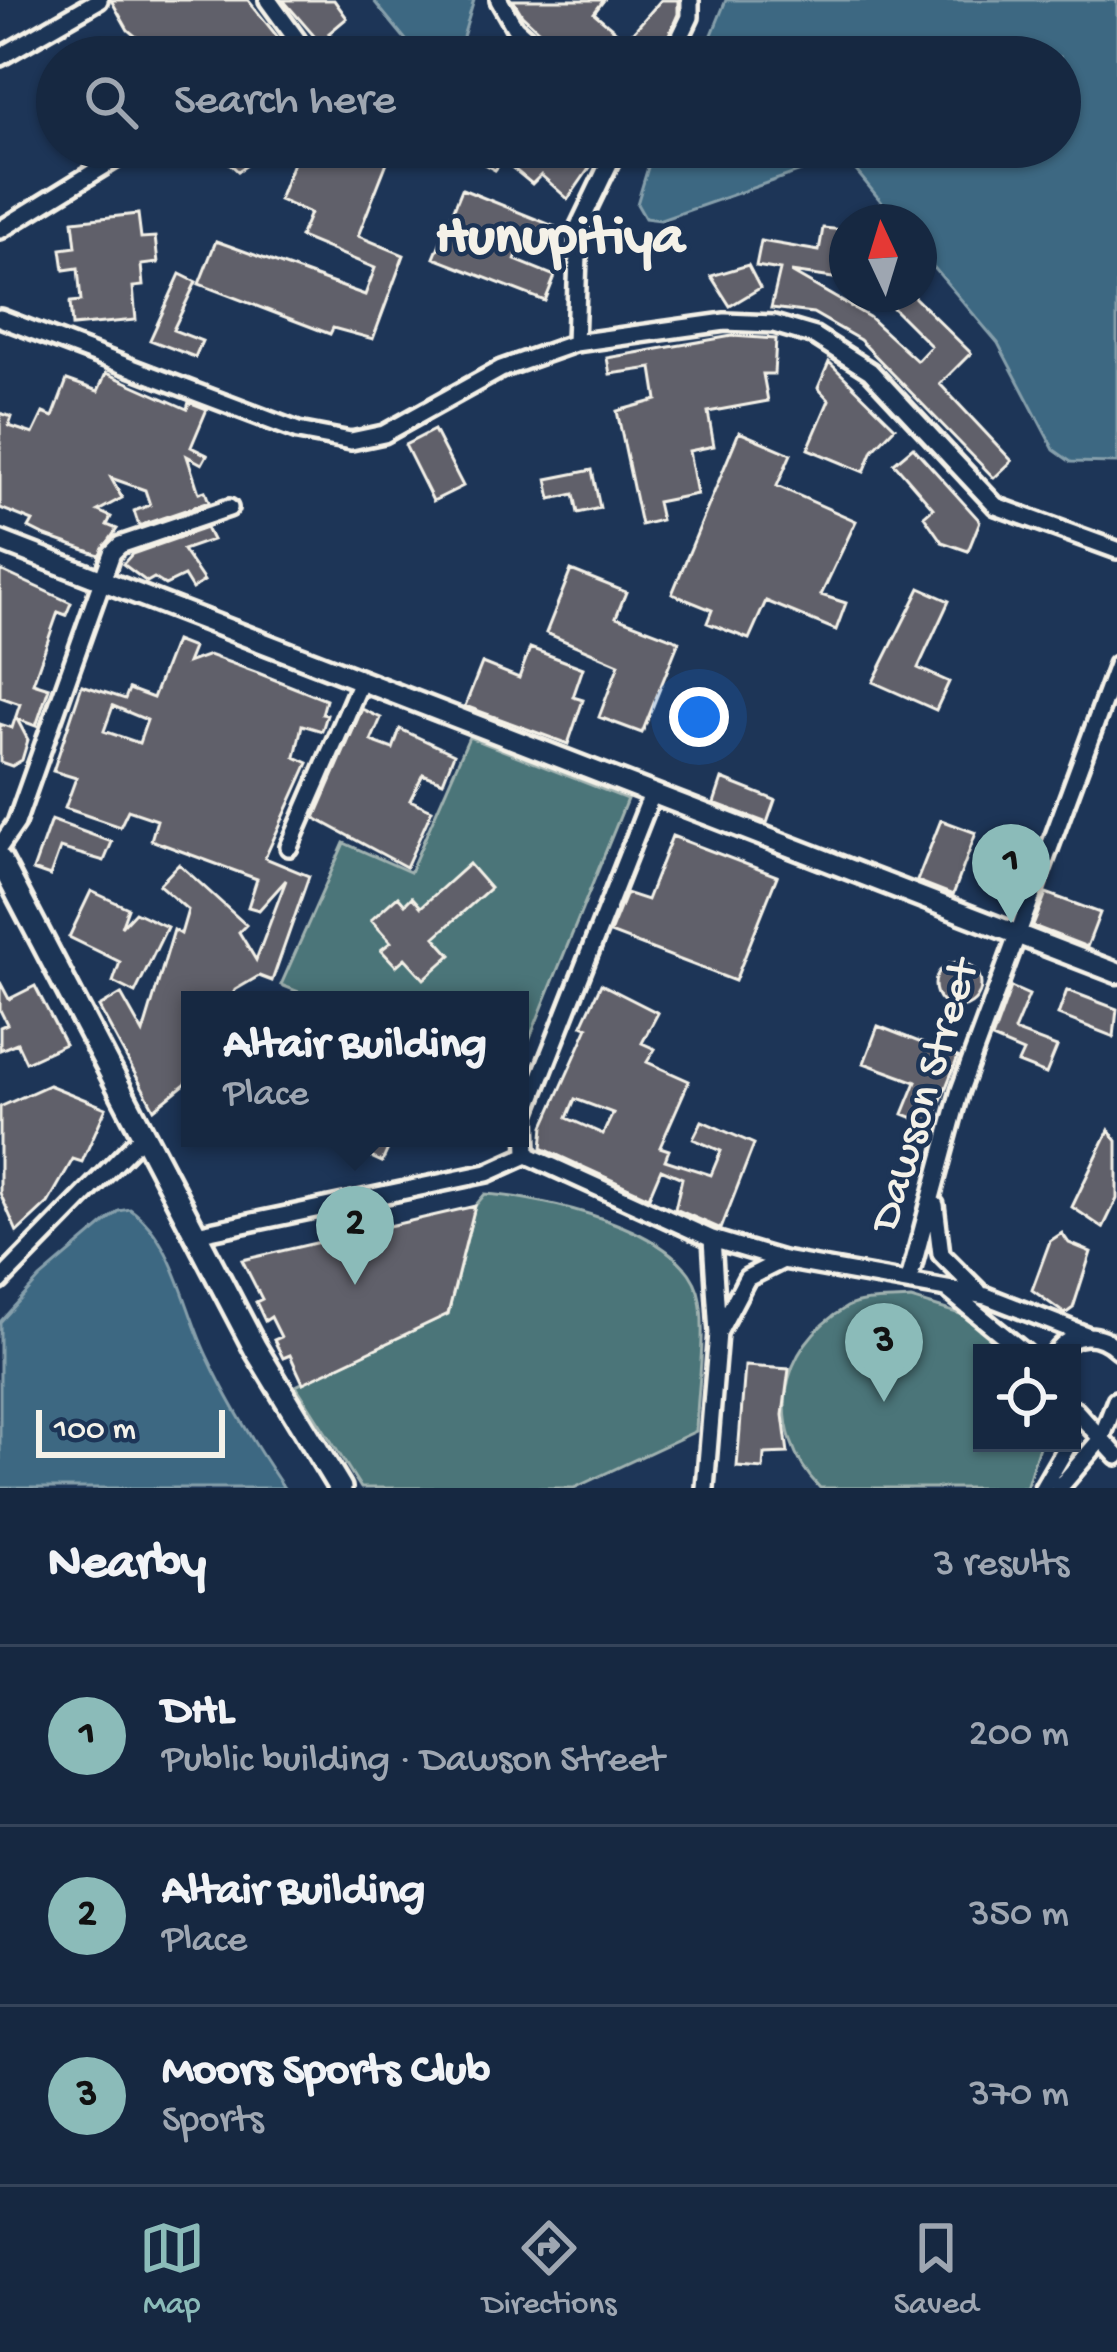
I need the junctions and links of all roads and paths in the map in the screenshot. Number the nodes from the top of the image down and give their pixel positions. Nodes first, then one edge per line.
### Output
1 (99, 0) edge
2 (268, 0) edge
3 (499, 0) edge
4 (690, 0) edge
5 (36, 36) edge
6 (36, 36) edge
7 (294, 36) edge
8 (524, 36) edge
9 (680, 36) edge
10 (0, 57) edge
11 (101, 168) edge
12 (607, 168) edge
13 (0, 230) edge
14 (0, 318) edge
15 (575, 343) junction
16 (229, 508) dead end
17 (0, 541) edge
18 (1117, 550) edge
19 (104, 584) junction
20 (1117, 665) edge
21 (361, 681) junction
22 (652, 794) junction
23 (0, 846) edge
24 (289, 847) dead end
25 (3, 873) edge
26 (1016, 934) junction
27 (1117, 973) edge
28 (529, 1106) edge
29 (145, 1133) junction
30 (527, 1147) edge
31 (527, 1155) junction
32 (935, 1190) junction
33 (196, 1234) junction
34 (712, 1239) junction
35 (782, 1260) junction
36 (908, 1280) junction
37 (0, 1281) edge
38 (945, 1288) junction
39 (986, 1296) junction
40 (718, 1333) junction
41 (1087, 1335) junction
42 (1014, 1344) edge
43 (1066, 1344) edge
44 (1115, 1346) edge
45 (1116, 1399) edge
46 (1081, 1410) edge
47 (1081, 1418) edge
48 (1101, 1439) junction
49 (1064, 1452) edge
50 (1117, 1456) edge
51 (340, 1488) edge
52 (705, 1488) edge
53 (1043, 1488) edge
54 (1059, 1488) edge

1 - 5 street
2 - 7 street
3 - 8 street
4 - 9 street
6 - 10 street
11 - 13 street
12 - 15 street
14 - 15 street
15 - 18 street
16 - 19 street
17 - 19 main road
19 - 21 main road
19 - 23 street
20 - 26 street, Dawson Street
21 - 22 main road
21 - 24 street
22 - 26 main road
22 - 28 street
25 - 29 highway
26 - 27 main road
26 - 32 street, Dawson Street
29 - 33 highway
29 - 37 street
30 - 31 street
31 - 33 street
31 - 34 street
32 - 36 street, Dawson Street
32 - 39 street
33 - 51 highway
34 - 35 street
34 - 40 street
35 - 36 street
35 - 40 street
36 - 38 street
38 - 39 street
38 - 42 street
39 - 41 street
40 - 52 street
41 - 43 street
41 - 44 street
45 - 46 street
45 - 48 street
47 - 48 street
48 - 50 street
48 - 54 street
49 - 53 street

